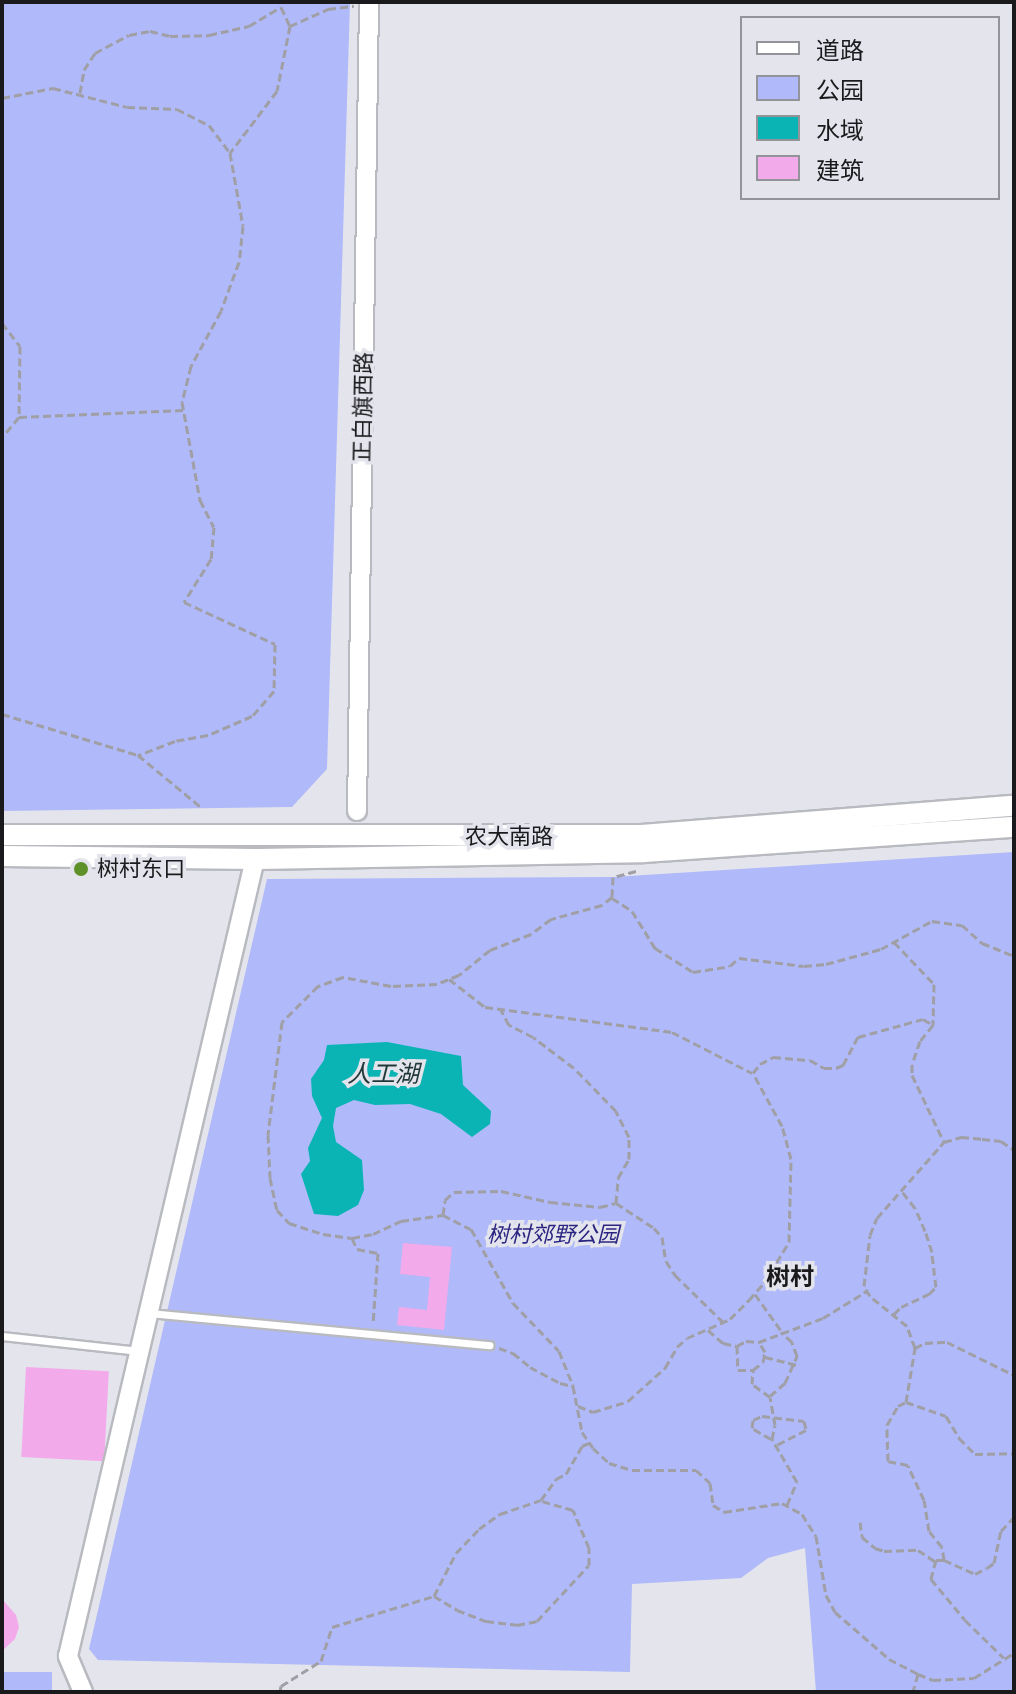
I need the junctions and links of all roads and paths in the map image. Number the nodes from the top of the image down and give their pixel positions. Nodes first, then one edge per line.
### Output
1 (280, 5) edge
2 (369, 5) edge
3 (290, 26) junction
4 (80, 93) junction
5 (2, 98) edge
6 (230, 153) junction
7 (2, 323) edge
8 (184, 410) junction
9 (19, 417) junction
10 (2, 437) edge
11 (2, 714) edge
12 (138, 755) junction
13 (1014, 806) edge
14 (202, 808) dead end
15 (357, 811) dead end
16 (1014, 827) edge
17 (2, 835) edge
18 (2, 856) edge
19 (255, 859) junction
20 (643, 870) dead end
21 (612, 897) junction
22 (894, 942) junction
23 (1014, 956) edge
24 (449, 979) junction
25 (501, 1010) junction
26 (933, 1025) junction
27 (753, 1073) junction
28 (944, 1142) junction
29 (1014, 1150) edge
30 (900, 1189) junction
31 (616, 1203) junction
32 (443, 1215) junction
33 (1014, 1228) edge
34 (352, 1238) junction
35 (1014, 1241) edge
36 (867, 1291) junction
37 (755, 1294) junction
38 (149, 1313) junction
39 (894, 1314) junction
40 (723, 1322) junction
41 (708, 1330) junction
42 (782, 1332) junction
43 (372, 1333) junction
44 (2, 1336) edge
45 (759, 1342) junction
46 (490, 1345) joint
47 (737, 1346) junction
48 (915, 1348) junction
49 (141, 1351) junction
50 (764, 1357) junction
51 (796, 1365) junction
52 (753, 1370) junction
53 (1014, 1375) edge
54 (573, 1386) junction
55 (770, 1397) junction
56 (906, 1402) junction
57 (578, 1406) junction
58 (775, 1420) junction
59 (772, 1439) junction
60 (589, 1443) junction
61 (774, 1446) junction
62 (1014, 1453) edge
63 (541, 1500) junction
64 (787, 1505) junction
65 (1014, 1517) edge
66 (860, 1522) dead end
67 (944, 1560) junction
68 (936, 1562) junction
69 (434, 1596) junction
70 (1014, 1653) edge
71 (1004, 1658) junction
72 (918, 1674) junction
73 (83, 1692) edge
74 (280, 1692) edge
75 (913, 1692) edge

1 - 3 path
1 - 4 path
2 - 3 path
2 - 15 street, 正白旗西路
3 - 6 path
4 - 5 path
4 - 6 path
6 - 8 path
7 - 9 path
8 - 9 path
8 - 12 path
9 - 10 path
11 - 12 path
12 - 14 path
13 - 17 main road, 农大南路
16 - 19 main road, 农大南路
18 - 19 main road, 农大南路
19 - 38 street
20 - 21 path
21 - 22 path
21 - 24 path
22 - 23 path
22 - 26 path
24 - 25 path
24 - 34 path
25 - 27 path
25 - 31 path
26 - 27 path
26 - 28 path
27 - 37 path
28 - 29 path
28 - 30 path
30 - 36 path
30 - 39 path
31 - 32 path
31 - 40 path
32 - 34 path
32 - 54 path
33 - 35 path
34 - 43 path
36 - 39 path
36 - 42 path
37 - 40 path
37 - 42 path
38 - 43 lane
38 - 49 street
39 - 48 path
40 - 41 path
41 - 47 path
41 - 57 path
42 - 45 path
42 - 51 path
43 - 46 lane
44 - 49 lane
45 - 47 path
45 - 50 path
46 - 54 path
47 - 52 path
48 - 53 path
48 - 56 path
49 - 73 street
50 - 51 path
50 - 52 path
51 - 55 path
52 - 55 path
54 - 57 path
55 - 58 path
56 - 62 path
56 - 67 path
57 - 60 path
58 - 59 path
58 - 59 path
58 - 61 path
59 - 61 path
60 - 63 path
60 - 64 path
61 - 64 path
63 - 69 path
63 - 69 path
64 - 72 path
65 - 67 path
66 - 68 path
67 - 68 path
68 - 71 path
69 - 74 path
70 - 71 path
71 - 72 path
72 - 75 path

